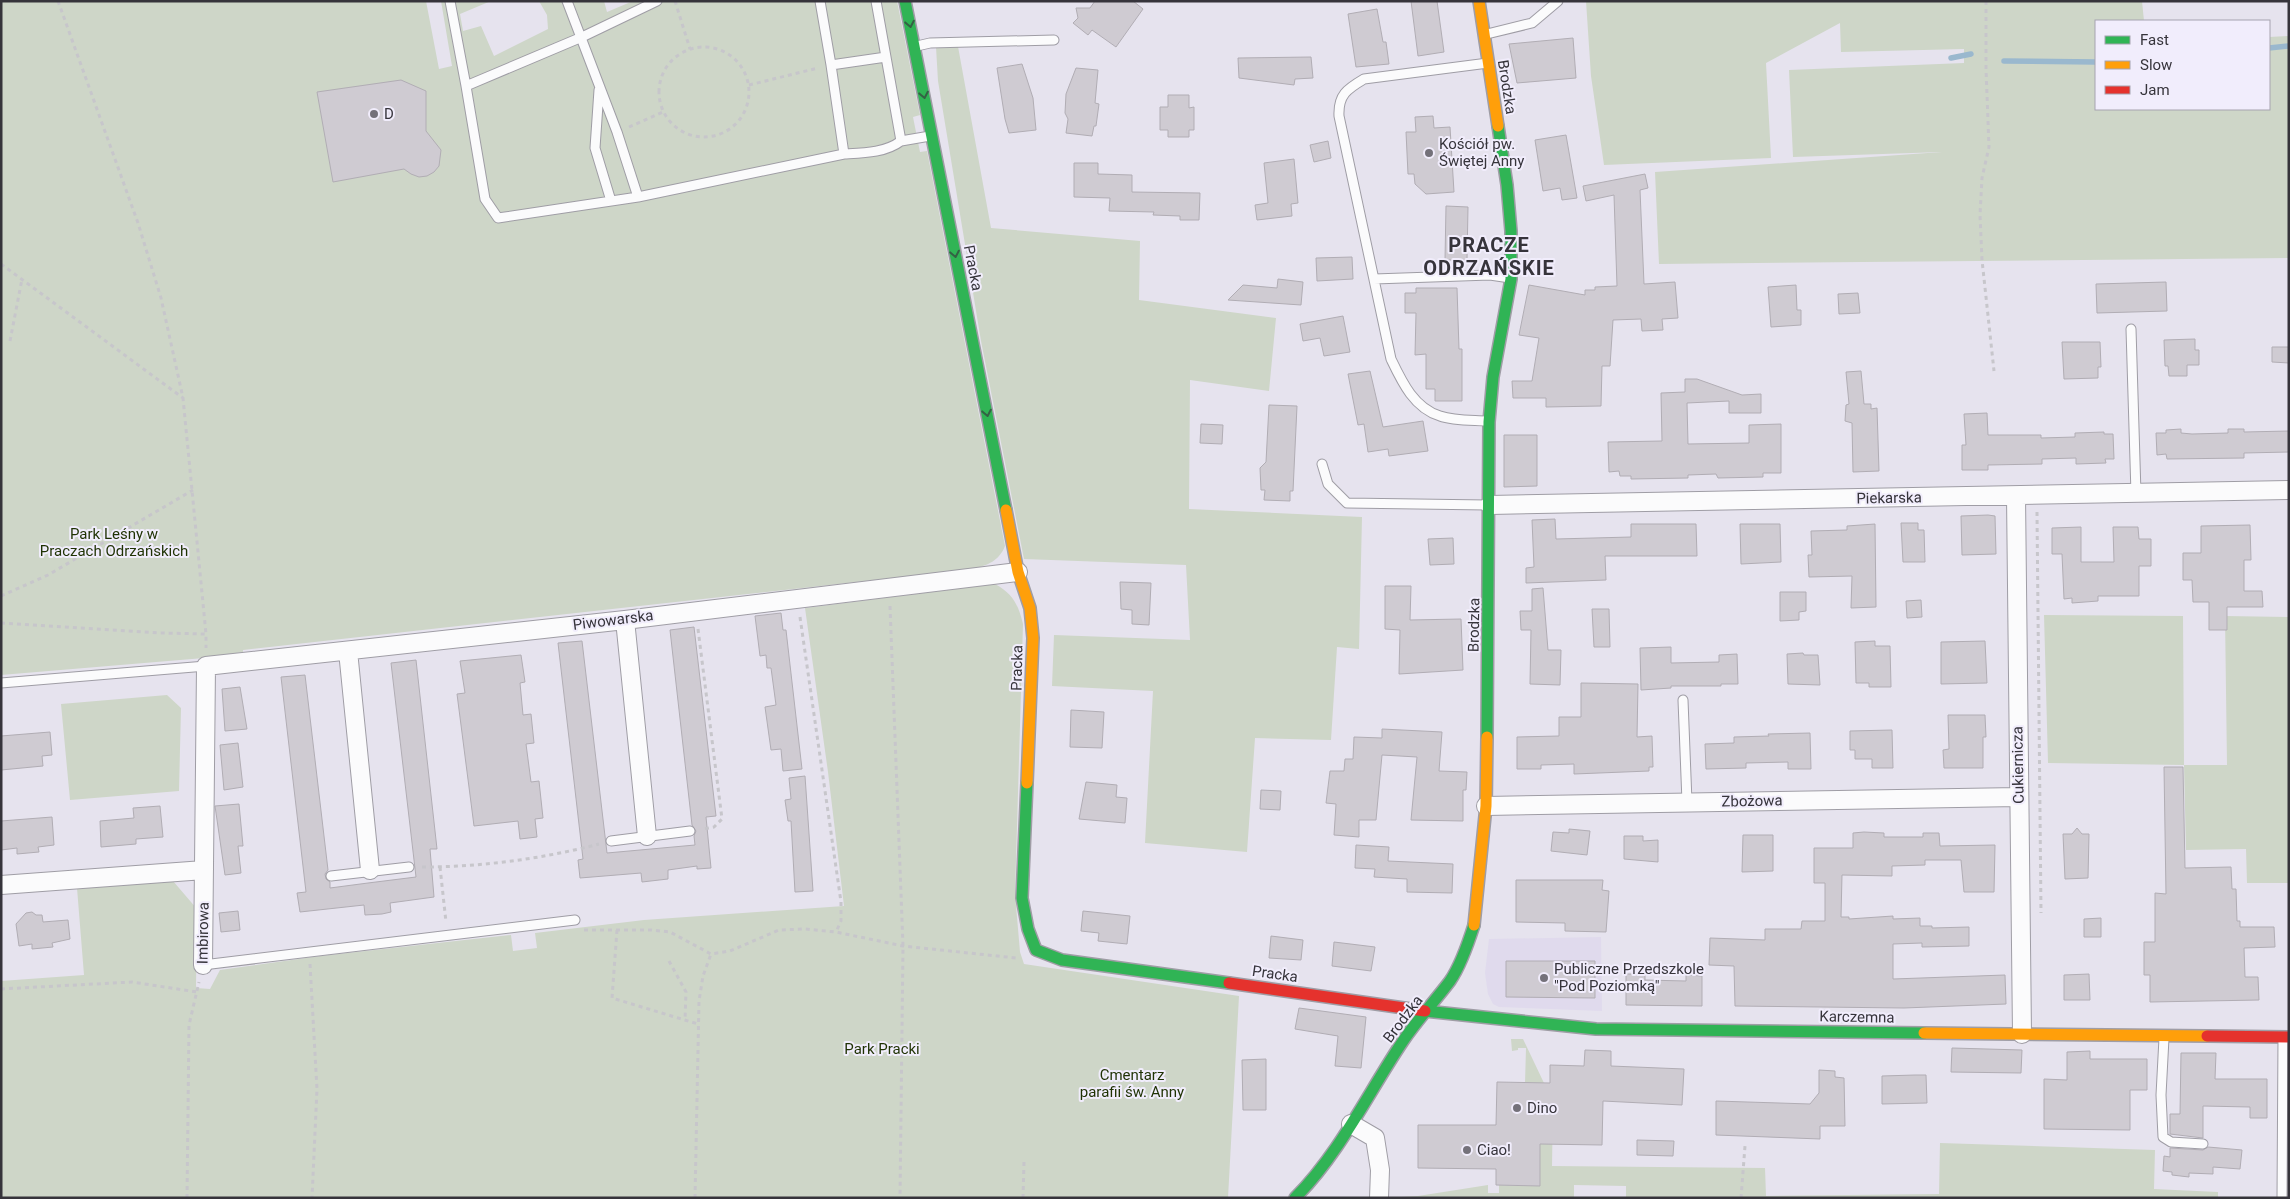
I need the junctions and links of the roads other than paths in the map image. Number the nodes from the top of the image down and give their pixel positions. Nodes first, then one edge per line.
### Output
1 (450, 1) edge
2 (567, 1) edge
3 (657, 1) edge
4 (820, 1) edge
5 (876, 1) edge
6 (905, 1) edge
7 (1479, 1) edge
8 (1558, 1) edge
9 (1484, 34) junction
10 (582, 37) junction
11 (1054, 40) dead end
12 (914, 47) junction
13 (886, 57) junction
14 (1488, 63) junction
15 (831, 65) junction
16 (599, 85) junction
17 (466, 86) junction
18 (932, 136) junction
19 (901, 141) junction
20 (844, 154) junction
21 (638, 197) junction
22 (611, 201) junction
23 (1511, 278) junction
24 (1374, 279) junction
25 (2132, 329) dead end
26 (1490, 422) junction
27 (1322, 464) dead end
28 (2289, 490) edge
29 (2136, 494) junction
30 (2016, 496) junction
31 (1490, 505) junction
32 (1018, 572) junction
33 (625, 620) junction
34 (348, 651) junction
35 (206, 666) junction
36 (1, 683) edge
37 (1683, 700) dead end
38 (2018, 798) junction
39 (1687, 802) junction
40 (1486, 806) junction
41 (690, 831) road end
42 (647, 836) junction
43 (611, 841) road end
44 (409, 867) road end
45 (204, 870) junction
46 (370, 870) junction
47 (331, 876) dead end
48 (1, 885) edge
49 (571, 921) road end
50 (203, 966) joint
51 (1427, 1011) junction
52 (2022, 1034) junction
53 (2164, 1035) junction
54 (2286, 1037) edge
55 (1351, 1124) junction
56 (2203, 1144) dead end
57 (1295, 1198) edge
58 (1379, 1198) edge
59 (2282, 1198) edge

1 - 17 lane
2 - 10 lane
3 - 10 lane
4 - 15 lane
5 - 13 lane
6 -> 12 street, Pracka
7 - 9 street, Brodzka
8 - 9 lane
9 - 14 street, Brodzka
10 - 16 lane
10 - 17 lane
11 - 12 lane
12 -> 18 street, Pracka
13 - 15 lane
13 - 19 lane
14 - 23 street, Brodzka
14 - 24 lane
15 - 20 lane
16 - 21 lane
16 - 22 lane
17 - 22 lane
18 - 19 lane
18 -> 32 street, Pracka
19 - 20 lane
20 - 21 lane
21 - 22 lane
23 - 24 lane
23 - 26 street, Brodzka
24 - 26 lane
25 - 29 lane
26 - 31 street, Brodzka
27 - 31 lane
28 - 29 street, Piekarska
29 - 30 street, Piekarska
30 - 31 street, Piekarska
30 - 38 street, Cukiernicza
31 - 40 street, Brodzka
32 - 33 street, Piwowarska
32 - 51 street, Pracka
33 - 34 street, Piwowarska
33 - 42 street
34 - 35 street, Piwowarska
34 - 46 street
35 - 36 lane
35 - 45 street, Imbirowa
37 - 39 lane
38 - 39 street, Zbożowa
38 - 52 street, Cukiernicza
39 - 40 street, Zbożowa
40 - 51 street, Brodzka
41 - 42 lane
42 - 43 lane
44 - 46 lane
45 - 48 street
45 - 50 street, Imbirowa
46 - 47 lane
49 - 50 lane
51 - 52 street, Karczemna
51 - 55 street, Brodzka
52 - 53 street, Karczemna
53 - 54 street, Karczemna
53 - 56 lane
54 - 59 lane
55 - 57 street, Brodzka
55 - 58 street

